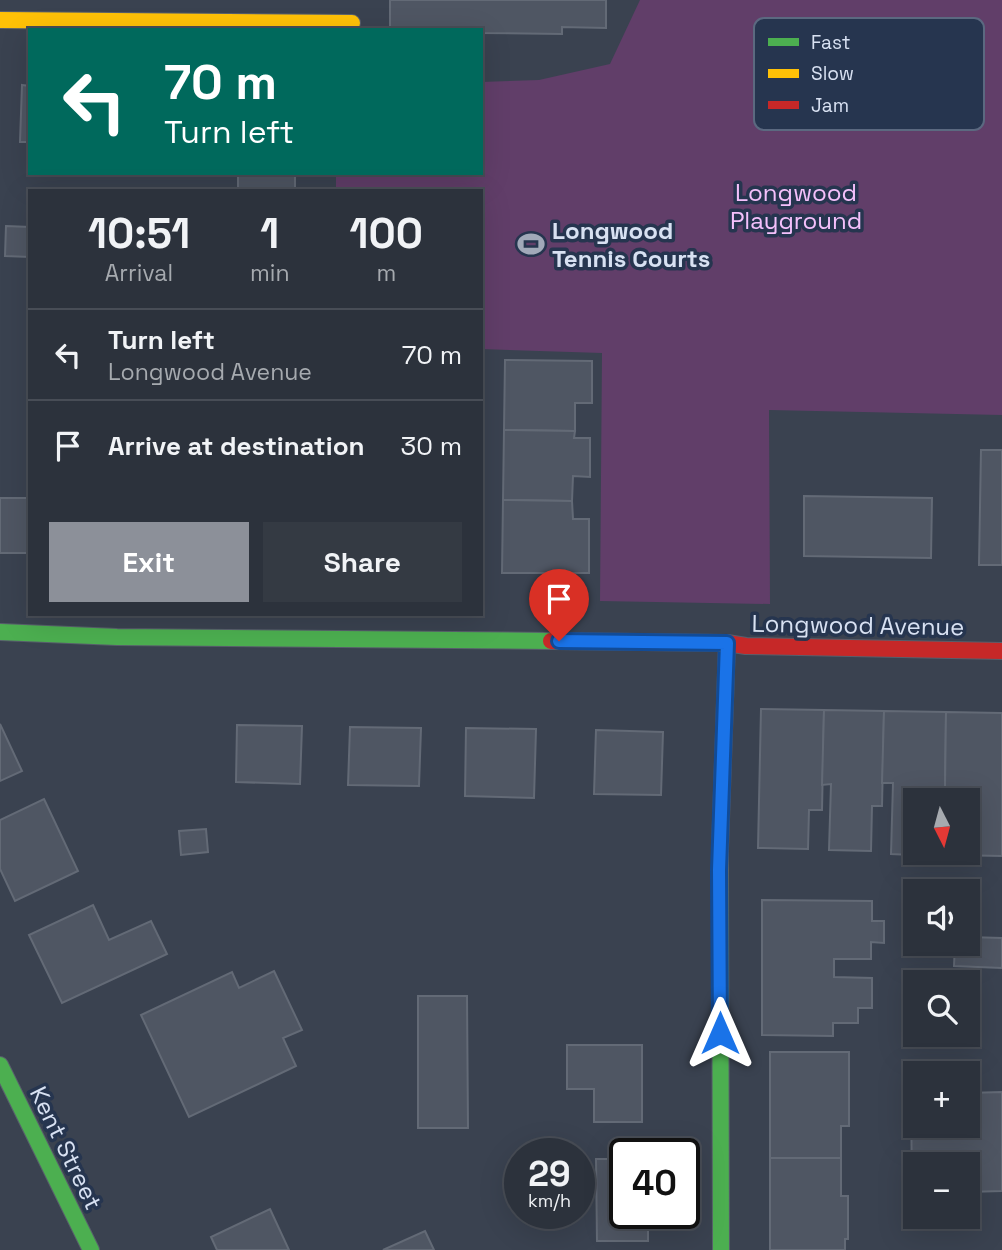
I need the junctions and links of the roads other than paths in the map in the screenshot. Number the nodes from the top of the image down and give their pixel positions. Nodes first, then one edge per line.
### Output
1 (0, 20) edge
2 (352, 23) dead end
3 (0, 632) edge
4 (727, 643) junction
5 (1002, 651) edge
6 (0, 1065) edge
7 (91, 1250) edge
8 (721, 1250) edge

1 - 2 street
3 - 4 street, Longwood Avenue
4 - 5 street, Longwood Avenue
4 - 8 street
6 - 7 street, Kent Street

